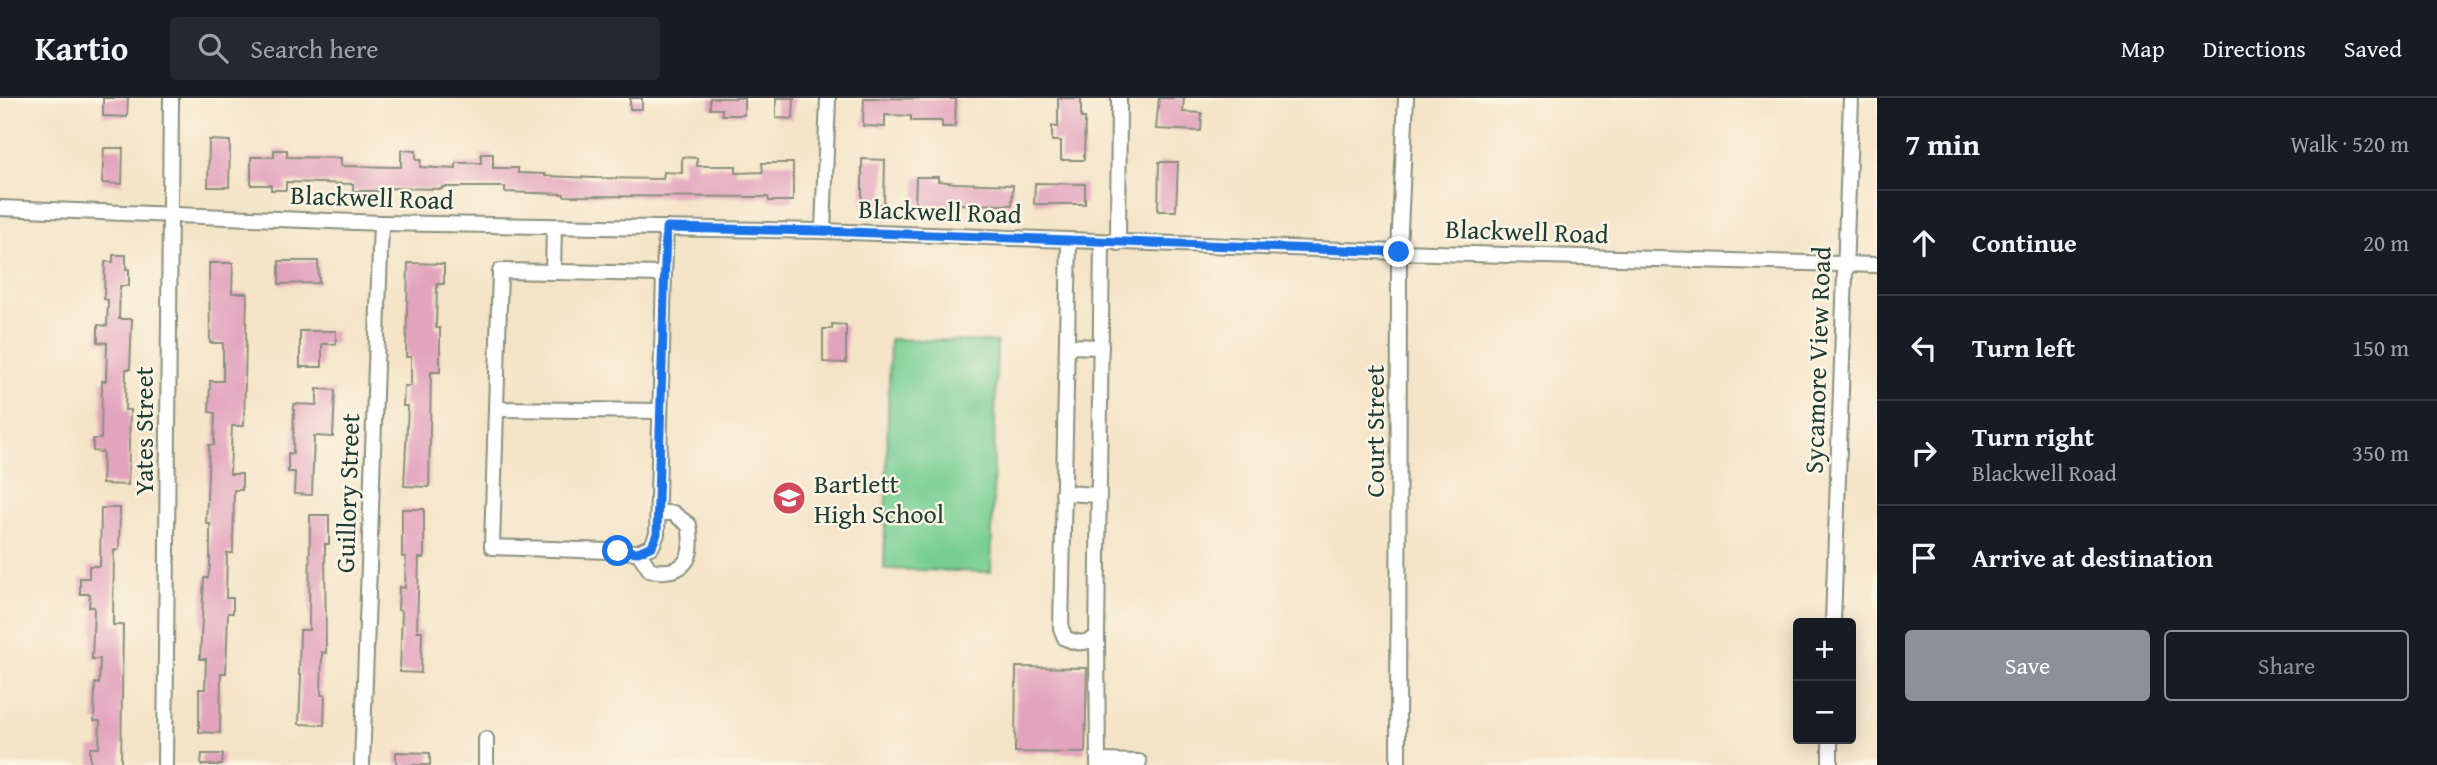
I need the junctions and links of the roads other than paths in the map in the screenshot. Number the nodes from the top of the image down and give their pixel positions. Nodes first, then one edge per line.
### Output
1 (171, 98) edge
2 (828, 98) edge
3 (1119, 98) edge
4 (1406, 98) edge
5 (1851, 98) edge
6 (0, 208) edge
7 (168, 215) junction
8 (381, 223) junction
9 (554, 227) junction
10 (666, 228) junction
11 (822, 231) junction
12 (1069, 241) junction
13 (1102, 242) junction
14 (1118, 243) junction
15 (1399, 252) junction
16 (1844, 264) junction
17 (1877, 265) edge
18 (553, 272) junction
19 (664, 274) junction
20 (1067, 346) junction
21 (1101, 347) junction
22 (496, 409) junction
23 (660, 411) junction
24 (1063, 493) junction
25 (1099, 495) junction
26 (658, 513) junction
27 (638, 552) junction
28 (1833, 618) edge
29 (1097, 637) junction
30 (486, 740) dead end
31 (1830, 744) edge
32 (1139, 762) dead end
33 (1098, 763) edge
34 (165, 765) edge
35 (362, 765) edge
36 (486, 765) edge
37 (1398, 765) edge
38 (1830, 765) edge

1 - 7 street, Yates Street
2 - 11 street
3 - 14 street
4 - 15 street, Court Street
5 - 16 street, Sycamore View Road
6 - 7 street, Blackwell Road
7 - 8 street, Blackwell Road
7 - 34 street, Yates Street
8 - 9 street, Blackwell Road
8 - 35 street, Guillory Street
9 - 10 street, Blackwell Road
9 - 18 street
10 - 11 street, Blackwell Road
10 - 19 street
11 - 12 street, Blackwell Road
12 - 13 street, Blackwell Road
12 - 20 street
13 - 14 street, Blackwell Road
13 - 21 street
14 - 15 street, Blackwell Road
15 - 16 street, Blackwell Road
15 - 37 street, Court Street
16 - 17 street, Blackwell Road
16 - 28 street, Sycamore View Road
18 - 19 street
18 - 22 street
19 - 23 street
20 - 21 street
20 - 24 street
21 - 25 street
22 - 23 street
22 - 27 street
23 - 26 street
24 - 25 street
24 - 29 street
25 - 29 street
26 - 27 street
26 - 27 street
29 - 33 street
30 - 36 street
31 - 38 street
32 - 33 street

